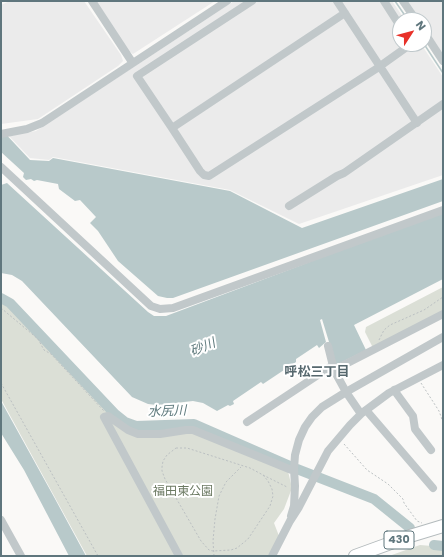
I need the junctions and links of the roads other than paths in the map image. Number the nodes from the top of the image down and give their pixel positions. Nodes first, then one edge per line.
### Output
1 (92, 1) edge
2 (227, 1) edge
3 (252, 1) edge
4 (337, 1) edge
5 (384, 1) edge
6 (403, 1) edge
7 (411, 12) edge
8 (345, 13) junction
9 (392, 14) edge
10 (432, 44) edge
11 (400, 52) edge
12 (443, 60) edge
13 (132, 62) junction
14 (380, 66) junction
15 (443, 104) edge
16 (417, 123) junction
17 (172, 128) junction
18 (5, 133) edge
19 (1, 167) edge
20 (290, 206) dead end
21 (443, 210) edge
22 (443, 314) edge
23 (443, 337) edge
24 (328, 346) dead end
25 (443, 364) edge
26 (334, 368) junction
27 (394, 390) junction
28 (346, 392) junction
29 (364, 412) junction
30 (247, 422) dead end
31 (431, 450) dead end
32 (294, 468) junction
33 (433, 488) dead end
34 (1, 520) edge
35 (290, 521) junction
36 (440, 530) edge
37 (21, 556) edge
38 (179, 556) edge
39 (272, 556) edge
40 (355, 556) edge
41 (377, 556) edge

1 - 13 street
2 - 13 street
3 - 17 street
4 - 8 street
5 - 9 street
6 - 7 street
8 - 14 street
8 - 17 street
10 - 12 street
11 - 14 street
13 - 18 street
14 - 16 street
14 - 17 street
15 - 16 street
16 - 20 street
19 - 21 street
22 - 26 street
23 - 28 street
24 - 26 street
25 - 27 street
26 - 28 street
26 - 30 street
27 - 29 street
27 - 31 street
28 - 29 street
28 - 32 street
29 - 33 street
29 - 35 street
32 - 35 street
32 - 38 street
34 - 37 street
35 - 39 street
36 - 40 highway, 430
36 - 41 highway, 430

